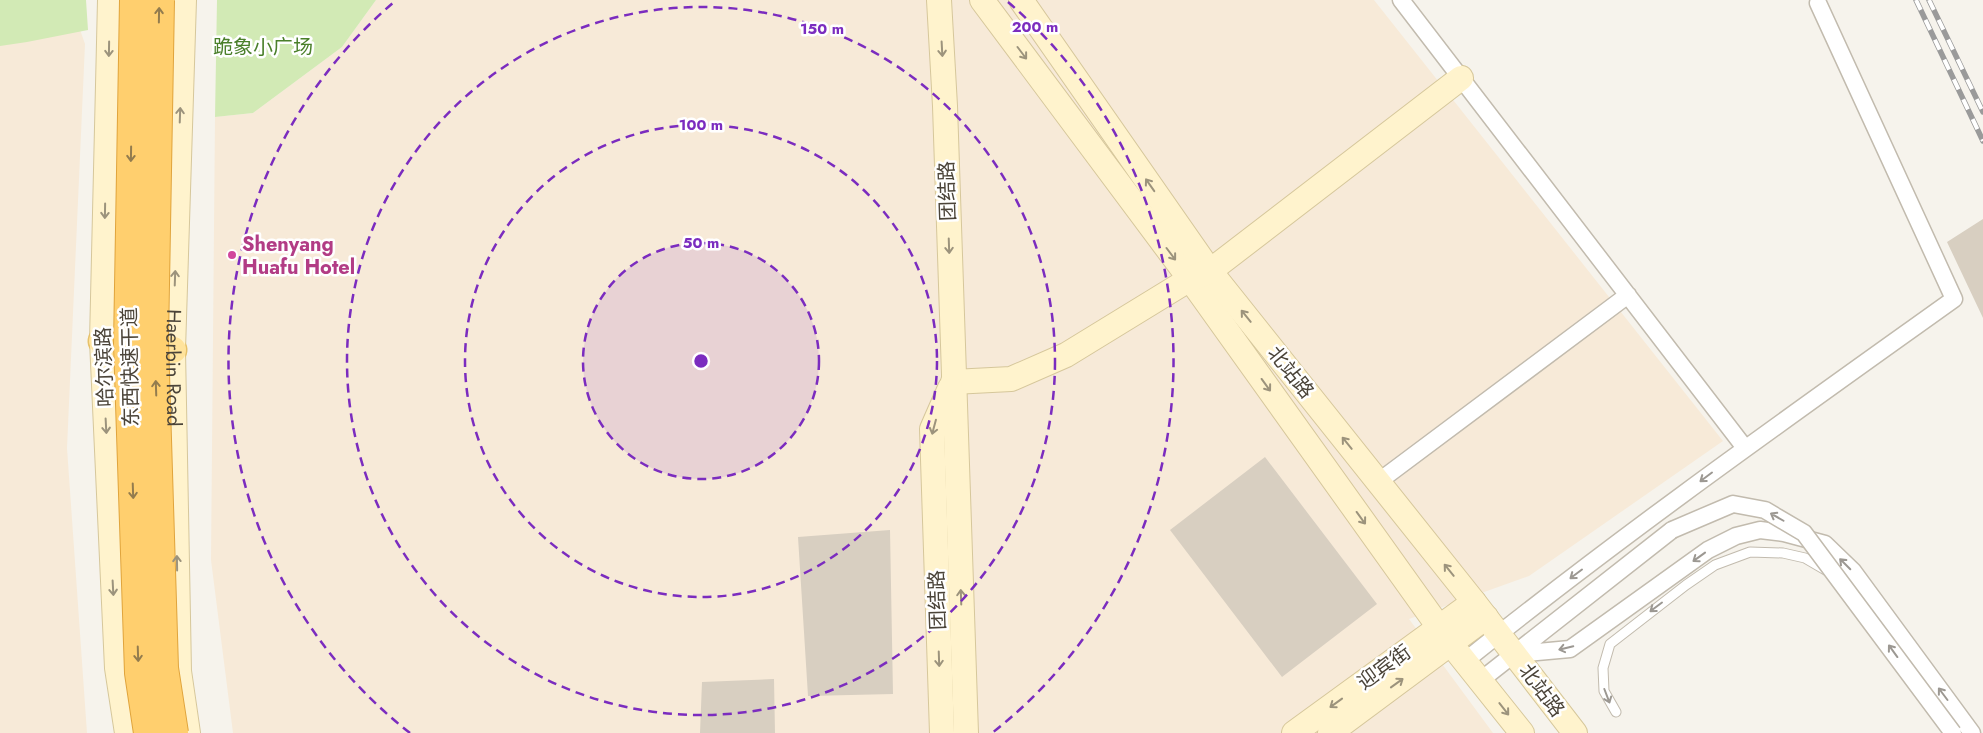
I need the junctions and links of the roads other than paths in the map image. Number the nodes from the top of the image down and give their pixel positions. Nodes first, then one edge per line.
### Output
1 (110, 0) edge
2 (134, 0) edge
3 (160, 0) edge
4 (184, 0) edge
5 (939, 0) edge
6 (982, 0) edge
7 (1021, 0) edge
8 (1402, 0) edge
9 (1818, 3) dead end
10 (1461, 78) junction
11 (1200, 275) junction
12 (1628, 295) junction
13 (102, 341) junction
14 (173, 350) junction
15 (953, 382) junction
16 (1745, 448) junction
17 (1378, 482) junction
18 (1840, 579) junction
19 (1486, 617) junction
20 (1452, 644) junction
21 (1515, 654) junction
22 (1481, 680) junction
23 (1616, 712) dead end
24 (1303, 730) edge
25 (127, 733) edge
26 (148, 733) edge
27 (174, 733) edge
28 (188, 733) edge
29 (942, 733) edge
30 (966, 733) edge
31 (1330, 733) edge
32 (1522, 733) edge
33 (1575, 733) edge
34 (1952, 733) edge
35 (1972, 733) edge

1 -> 13 main road, 哈尔滨路
2 -> 26 highway, 东西快速干道, bridge
27 -> 3 highway, 东西快速干道, bridge
14 -> 4 main road, Haerbin Road
5 -> 15 main road, 团结路
6 -> 11 main road, 北站路
11 -> 7 main road, 北站路
8 - 10 street
9 - 16 street
10 - 11 main road
10 - 12 street
11 - 15 main road
17 -> 11 main road, 北站路
11 -> 20 main road, 北站路
12 - 16 street
12 - 17 street
13 - 14 main road
13 -> 25 main road, 哈尔滨路
28 -> 14 main road, Haerbin Road
15 -> 29 main road, 团结路
30 -> 15 main road, 团结路
16 -> 19 street
19 -> 17 main road, 北站路
18 -> 21 street, bridge
18 -> 23 lane, bridge
34 -> 18 street, bridge
19 - 20 main road, 迎宾街
19 - 21 main road, 北站路
20 - 22 main road, 北站路
20 -> 24 main road, 迎宾街
31 -> 20 main road, 迎宾街
21 - 22 street
21 - 33 main road, 北站路
35 -> 21 street
22 -> 32 main road, 北站路

